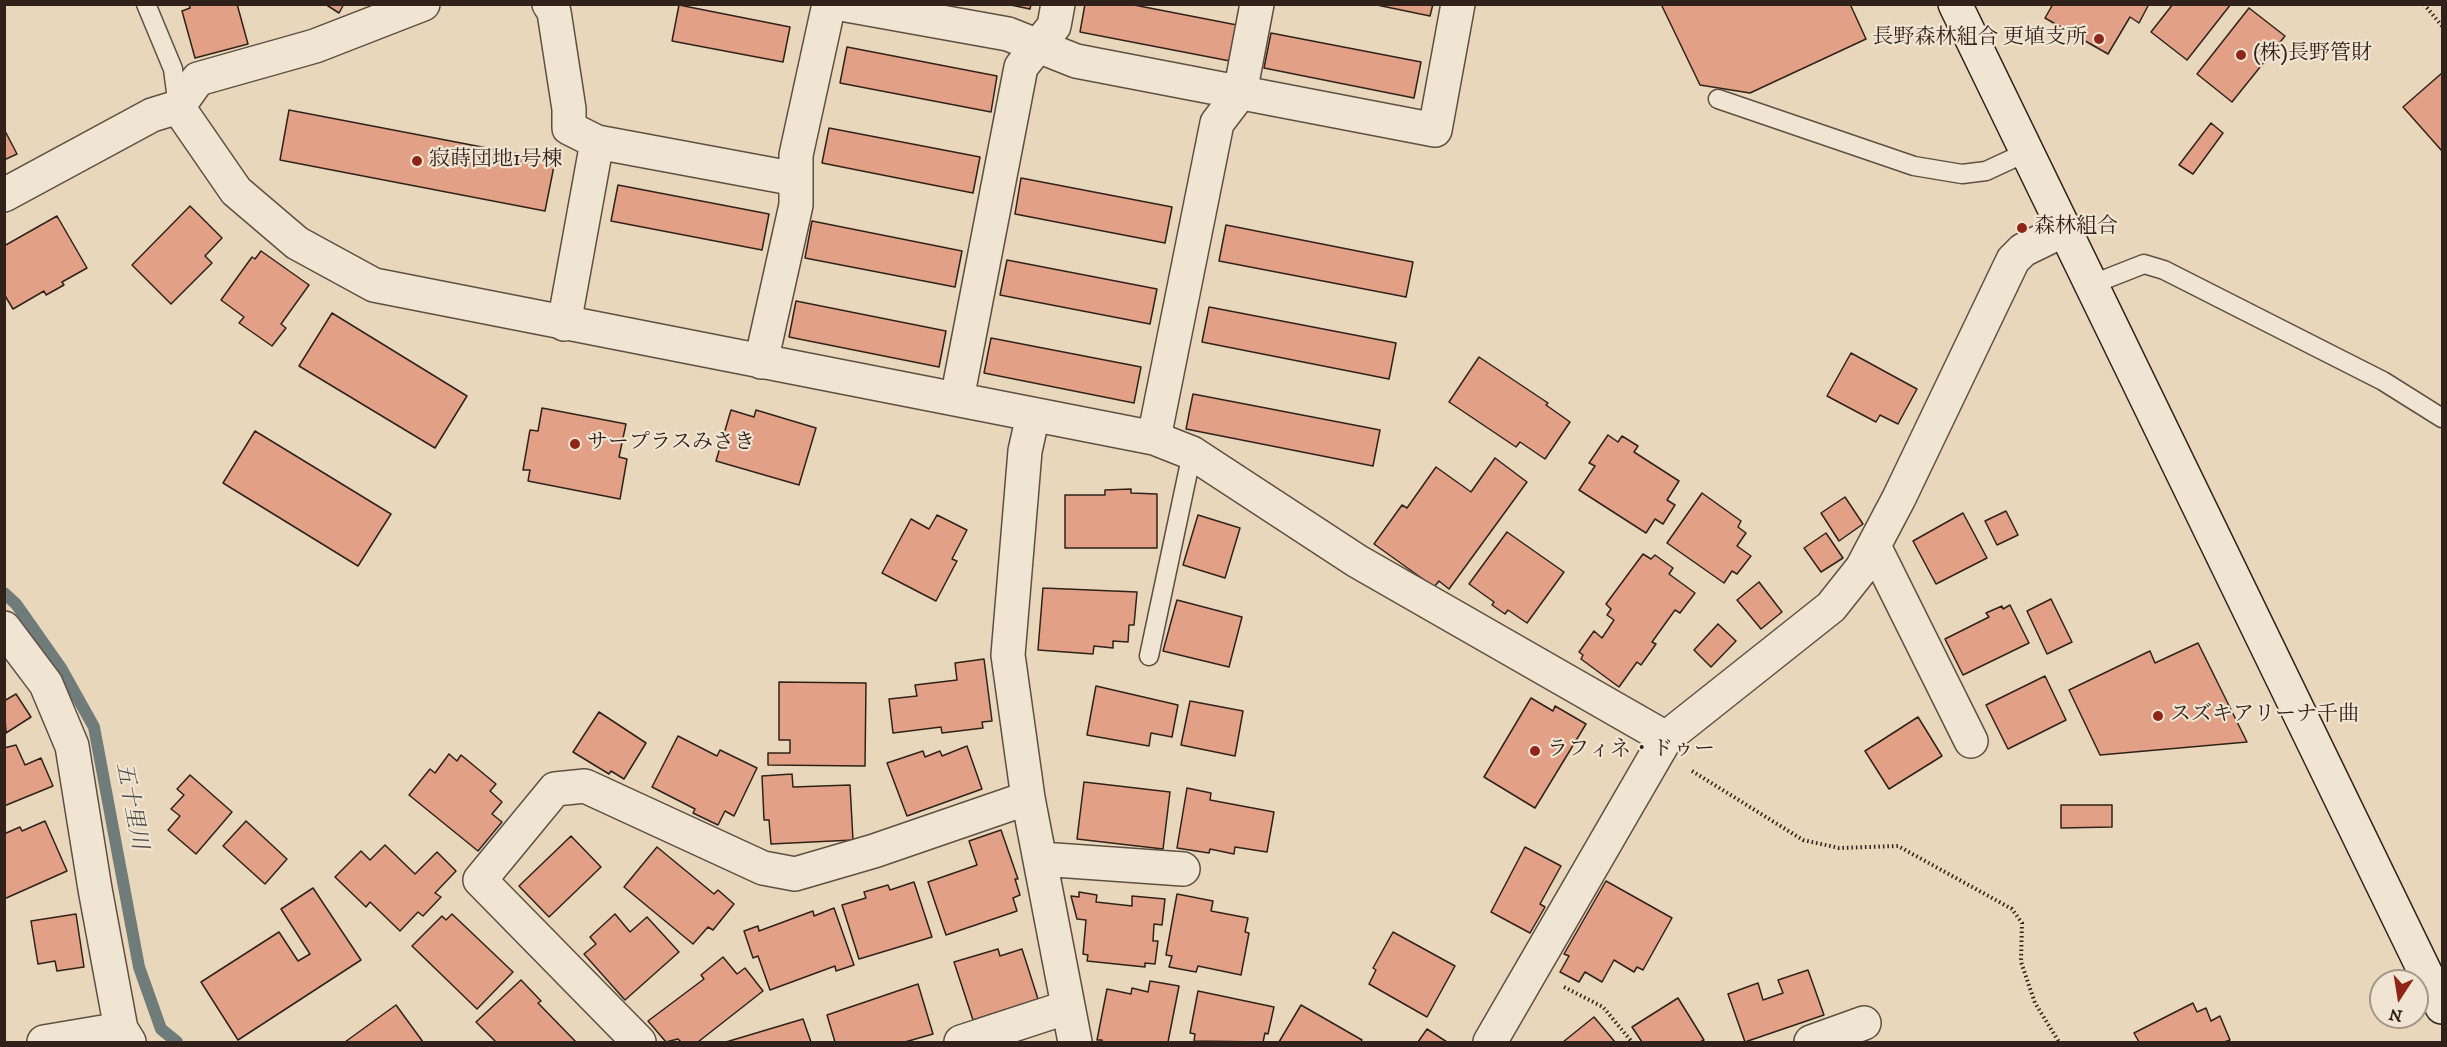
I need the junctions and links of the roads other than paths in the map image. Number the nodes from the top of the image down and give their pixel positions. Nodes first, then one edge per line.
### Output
1 (146, 4) edge
2 (423, 4) edge
3 (549, 4) edge
4 (829, 4) edge
5 (841, 4) edge
6 (1058, 4) edge
7 (1257, 4) edge
8 (1458, 4) edge
9 (1955, 4) edge
10 (1039, 45) junction
11 (1240, 93) junction
12 (1719, 99) dead end
13 (178, 107) junction
14 (597, 142) junction
15 (2027, 152) junction
16 (796, 179) junction
17 (4, 195) edge
18 (2066, 229) junction
19 (2093, 284) junction
20 (564, 324) junction
21 (761, 362) junction
22 (957, 399) junction
23 (1033, 415) junction
24 (2442, 418) edge
25 (1154, 438) junction
26 (1192, 453) junction
27 (1874, 546) junction
28 (4, 628) edge
29 (1149, 656) dead end
30 (1666, 738) junction
31 (1971, 741) dead end
32 (1028, 798) junction
33 (1041, 858) junction
34 (1184, 869) dead end
35 (1068, 1007) junction
36 (2442, 1007) edge
37 (1864, 1023) dead end
38 (125, 1036) edge
39 (44, 1042) edge
40 (639, 1042) edge
41 (961, 1042) edge
42 (1075, 1042) edge
43 (1490, 1042) edge
44 (1811, 1042) edge

1 - 13 lane
2 - 13 street
3 - 14 street
4 - 16 street
5 - 10 street
6 - 10 street
7 - 11 street
8 - 11 street
9 - 15 street
10 - 11 street
10 - 22 street
11 - 25 street
12 - 15 lane
13 - 17 street
13 - 20 street
14 - 16 street
14 - 20 street
15 - 18 street
16 - 21 street
18 - 19 street
18 - 27 street
19 - 24 lane
19 - 36 street
20 - 21 street
21 - 22 street
22 - 23 street
23 - 25 street
23 - 32 street
25 - 26 street
26 - 29 lane
26 - 30 street
27 - 30 street
27 - 31 street
28 - 38 street
30 - 43 street
32 - 33 street
32 - 40 street
33 - 34 street
33 - 35 street
35 - 41 street
35 - 42 street
37 - 44 street
38 - 39 street

